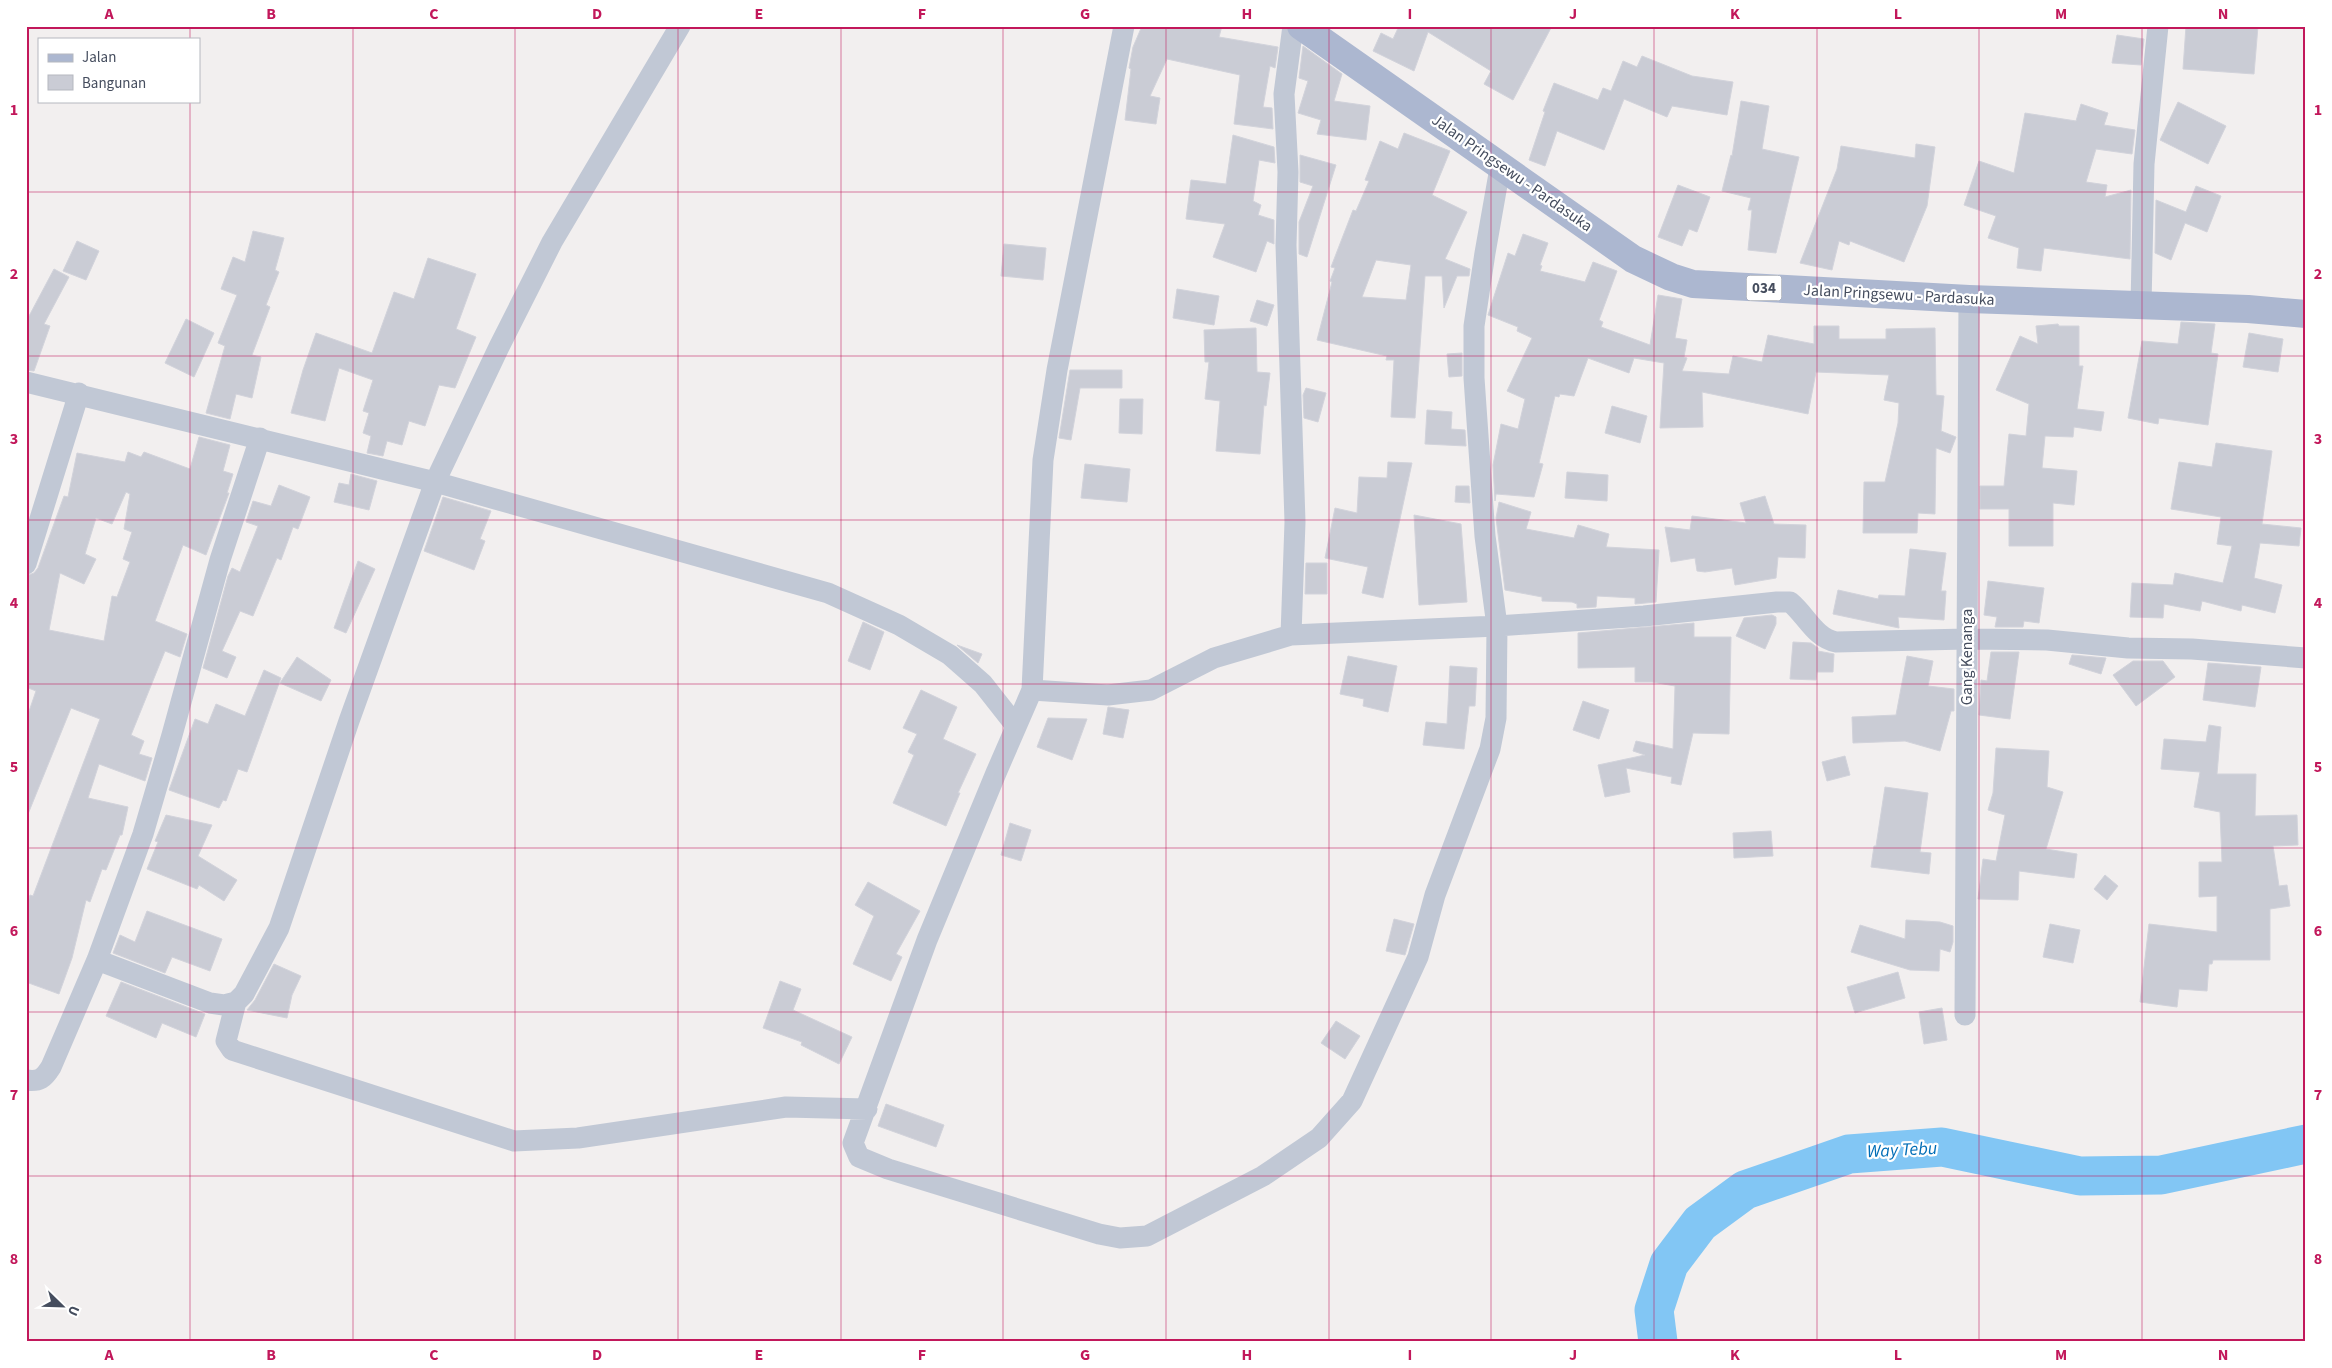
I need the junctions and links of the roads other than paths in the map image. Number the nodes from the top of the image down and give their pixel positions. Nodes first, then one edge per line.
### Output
1 (680, 26) edge
2 (1124, 26) edge
3 (1293, 26) edge
4 (1301, 26) edge
5 (2158, 26) edge
6 (1500, 168) junction
7 (1969, 299) junction
8 (2141, 306) junction
9 (2306, 314) edge
10 (26, 382) edge
11 (78, 393) junction
12 (260, 438) junction
13 (435, 482) junction
14 (26, 564) edge
15 (1496, 626) junction
16 (1291, 635) junction
17 (1967, 639) junction
18 (2306, 658) edge
19 (1032, 690) junction
20 (1016, 726) junction
21 (97, 960) junction
22 (236, 1002) junction
23 (1965, 1015) dead end
24 (26, 1080) edge
25 (867, 1109) junction

1 - 13 street
2 - 19 street
3 - 16 street
4 - 6 main road, Jalan Pringsewu - Pardasuka / 034
5 - 8 street
6 - 7 main road, Jalan Pringsewu - Pardasuka / 034
6 - 15 street
7 - 8 main road, Jalan Pringsewu - Pardasuka / 034
7 - 17 street, Gang Kenanga
8 - 9 main road, Jalan Pringsewu - Pardasuka / 034
10 - 11 street
11 - 12 street
11 - 14 street
12 - 13 street
12 - 21 street
13 - 20 street
13 - 22 street
15 - 16 street
15 - 17 street
15 - 25 street
16 - 19 street
17 - 18 street
17 - 23 street, Gang Kenanga
19 - 20 street
20 - 25 street
21 - 22 street
21 - 24 street
22 - 25 street

